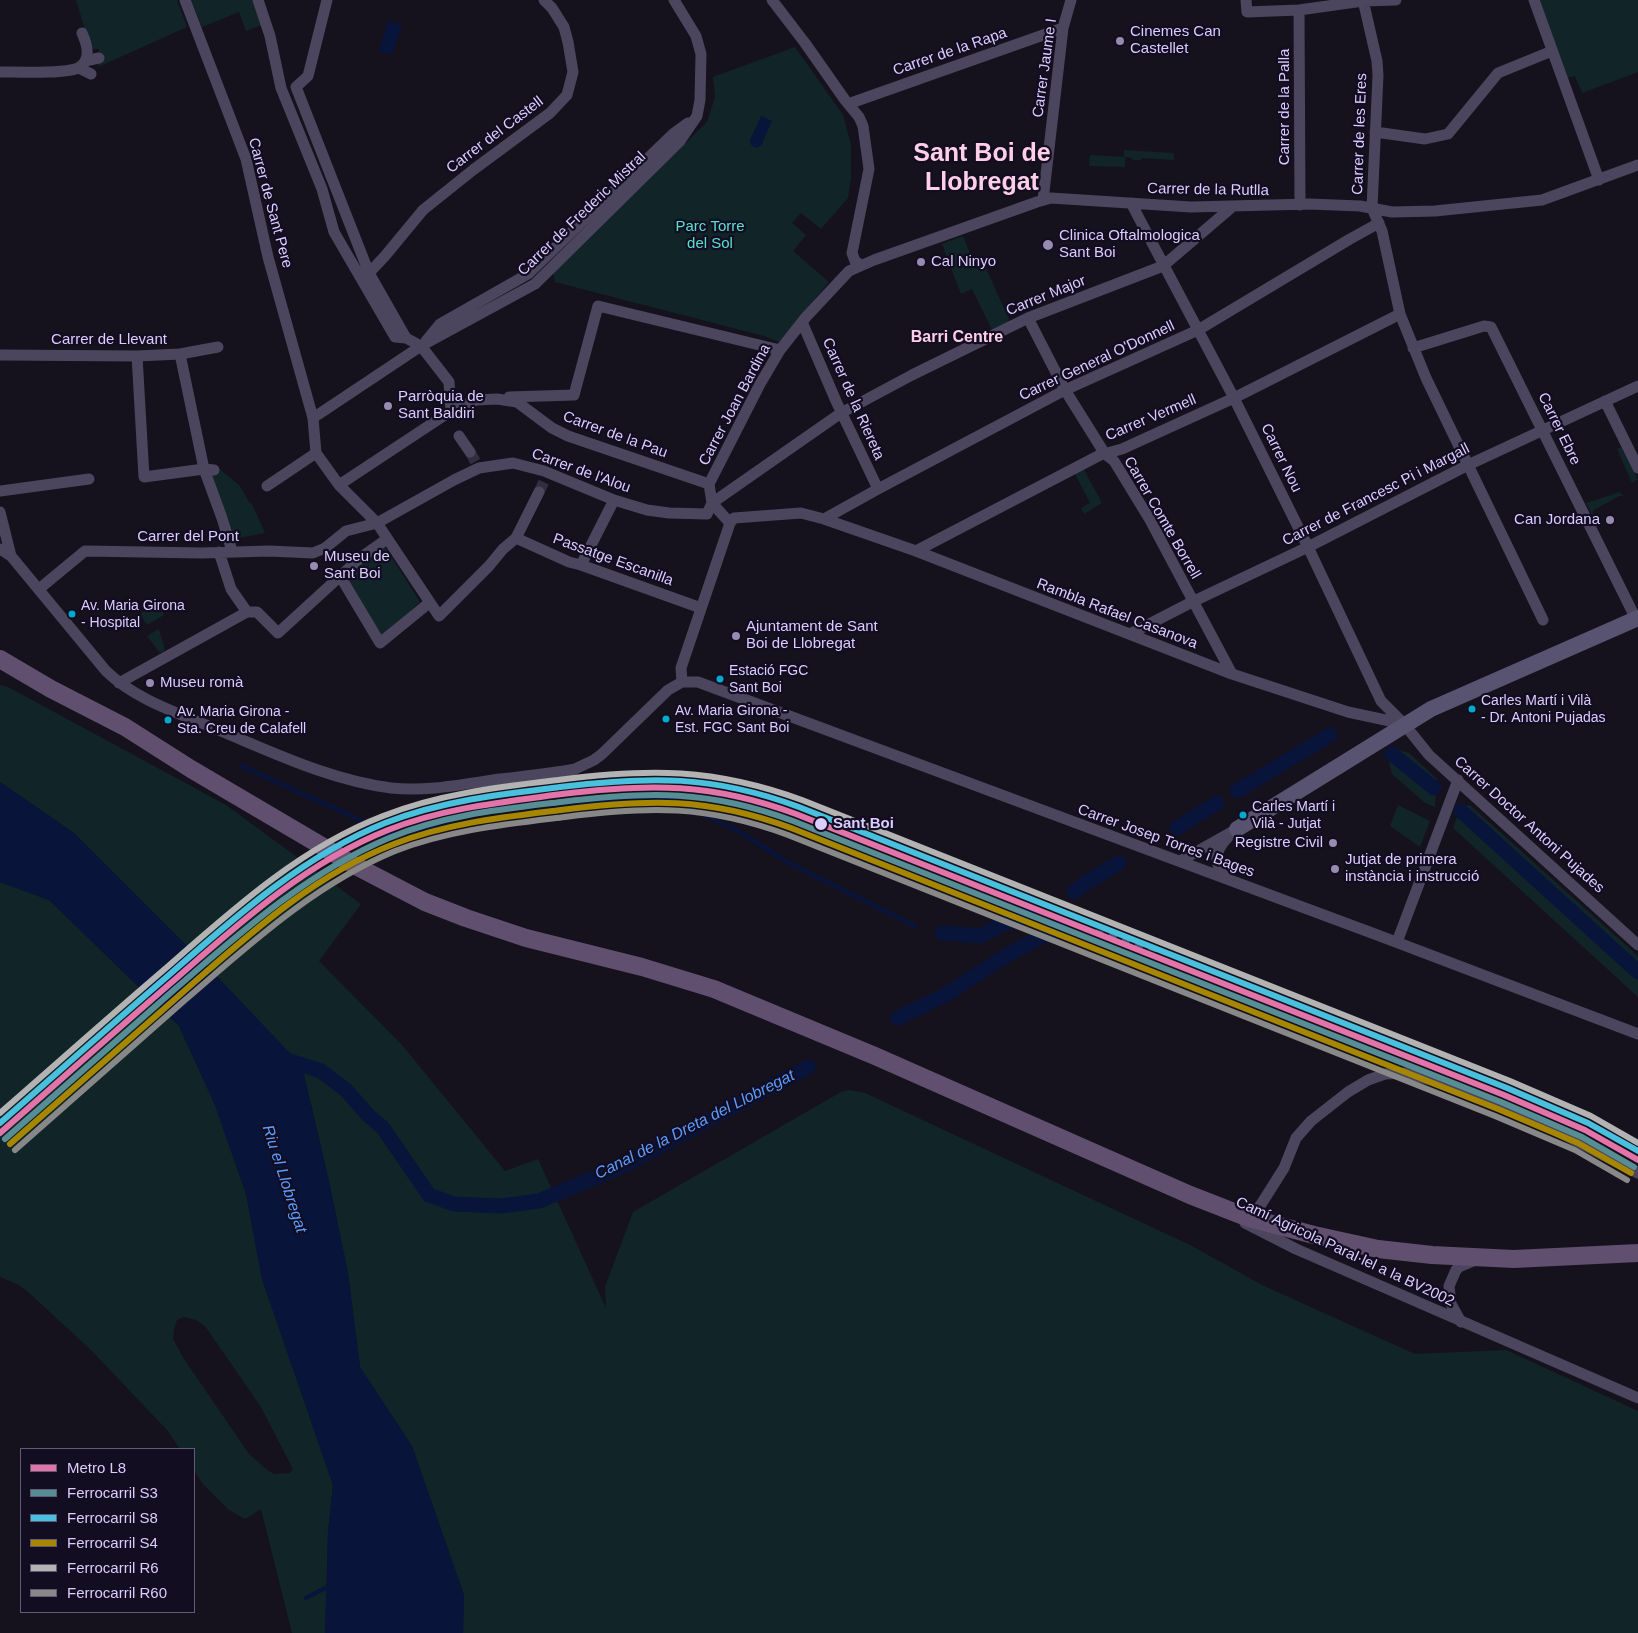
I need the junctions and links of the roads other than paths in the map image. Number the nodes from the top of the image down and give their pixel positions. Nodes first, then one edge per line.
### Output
1 (185, 0) edge
2 (258, 0) edge
3 (327, 0) edge
4 (544, 0) edge
5 (674, 0) edge
6 (772, 0) edge
7 (1071, 0) edge
8 (1396, 0) edge
9 (1534, 0) edge
10 (1363, 1) edge
11 (1246, 6) edge
12 (1299, 10) junction
13 (1063, 28) junction
14 (82, 33) dead end
15 (1552, 51) junction
16 (99, 58) dead end
17 (82, 64) junction
18 (0, 72) edge
19 (91, 74) dead end
20 (848, 104) junction
21 (1375, 132) junction
22 (1638, 165) edge
23 (1599, 180) junction
24 (1043, 200) junction
25 (1131, 203) junction
26 (1300, 205) junction
27 (1232, 207) junction
28 (1372, 208) junction
29 (1379, 223) junction
30 (861, 265) junction
31 (1163, 266) junction
32 (369, 273) junction
33 (1400, 314) junction
34 (1028, 318) junction
35 (802, 322) junction
36 (1198, 330) junction
37 (406, 338) junction
38 (421, 346) junction
39 (218, 347) dead end
40 (1413, 348) junction
41 (780, 350) junction
42 (180, 354) junction
43 (0, 355) edge
44 (137, 356) junction
45 (1638, 386) edge
46 (1065, 390) junction
47 (1234, 398) junction
48 (497, 399) junction
49 (1605, 401) junction
50 (841, 413) junction
51 (451, 415) junction
52 (313, 418) junction
53 (1543, 430) junction
54 (459, 436) dead end
55 (470, 452) tunnel mouth
56 (316, 454) junction
57 (1105, 454) junction
58 (1468, 465) junction
59 (1638, 468) edge
60 (209, 470) junction
61 (89, 479) dead end
62 (337, 483) junction
63 (710, 484) junction
64 (267, 486) dead end
65 (878, 489) junction
66 (0, 491) edge
67 (539, 492) tunnel mouth
68 (614, 500) junction
69 (712, 503) junction
70 (0, 512) edge
71 (824, 519) junction
72 (382, 520) junction
73 (730, 522) junction
74 (344, 532) joint
75 (516, 538) junction
76 (388, 540) junction
77 (1308, 547) junction
78 (0, 549) edge
79 (232, 551) junction
80 (916, 551) junction
81 (219, 552) junction
82 (11, 556) junction
83 (580, 565) junction
84 (340, 576) junction
85 (40, 589) junction
86 (1192, 602) junction
87 (429, 603) junction
88 (702, 608) junction
89 (247, 612) junction
90 (1637, 618) edge
91 (1543, 620) dead end
92 (1130, 634) junction
93 (0, 659) edge
94 (1232, 674) junction
95 (682, 682) junction
96 (119, 684) junction
97 (1404, 724) junction
98 (1458, 780) junction
99 (1237, 829) junction
100 (1180, 862) junction
101 (1228, 880) junction
102 (1397, 942) junction
103 (1638, 945) edge
104 (1638, 1034) edge
105 (1638, 1173) edge
106 (1190, 1195) junction
107 (1249, 1218) junction
108 (1638, 1253) edge
109 (1479, 1258) junction
110 (1461, 1322) junction
111 (1638, 1398) edge

1 - 52 street, Carrer de Sant Pere
2 - 37 street
3 - 32 street
4 - 32 street, Carrer del Castell
5 - 38 street, Carrer de Frederic Mistral
6 - 20 street
7 - 13 street, Carrer Jaume I
8 - 10 street
9 - 15 street
10 - 12 street
10 - 21 street, Carrer de les Eres
11 - 12 street
12 - 26 street, Carrer de la Palla
13 - 20 street, Carrer de la Rapa
13 - 24 street, Carrer Jaume I
14 - 17 street
15 - 21 street
15 - 23 street
16 - 17 street
17 - 18 street
17 - 19 street
20 - 30 street
21 - 28 street, Carrer de les Eres
22 - 23 street, Carrer de la Rutlla
23 - 28 street, Carrer de la Rutlla
24 - 25 street, Carrer de la Rutlla
24 - 30 street, Carrer Joan Bardina
25 - 27 street, Carrer de la Rutlla
25 - 31 street, Carrer Nou
26 - 27 street, Carrer de la Rutlla
26 - 28 street, Carrer de la Rutlla
27 - 31 street, Carrer Major
28 - 29 street
29 - 33 street
29 - 36 street, Carrer General O'Donnell
30 - 35 street, Carrer Joan Bardina
31 - 34 street, Carrer Major
31 - 36 street, Carrer Nou
32 - 37 street
33 - 40 street
33 - 47 street, Carrer Vermell
34 - 46 street, Carrer Comte Borrell
34 - 50 street, Carrer Major
35 - 41 street, Carrer Joan Bardina
35 - 50 street, Carrer de la Riereta
36 - 46 street, Carrer General O'Donnell
36 - 47 street, Carrer Nou
37 - 38 street
38 - 51 street
38 - 52 street, Carrer de Frederic Mistral
39 - 42 street, Carrer de Llevant
40 - 53 street, Carrer Ebre
40 - 58 street
41 - 48 street
41 - 63 street, Carrer Joan Bardina
42 - 44 street, Carrer de Llevant
42 - 60 street
43 - 44 street, Carrer de Llevant
44 - 60 street
45 - 49 street, Carrer de Francesc Pi i Margall
46 - 57 street, Carrer Comte Borrell
46 - 65 street, Carrer General O'Donnell
47 - 57 street, Carrer Vermell
47 - 77 street, Carrer Nou
48 - 51 street, Carrer de la Pau
48 - 63 street, Carrer de la Pau
49 - 53 street, Carrer de Francesc Pi i Margall
49 - 59 street
50 - 65 street, Carrer de la Riereta
50 - 69 street, Carrer Major
51 - 62 street, Carrer de la Pau
52 - 56 street, Carrer de Sant Pere
53 - 58 street, Carrer de Francesc Pi i Margall
53 - 90 street, Carrer Ebre
54 - 55 street
56 - 62 street
56 - 64 street
57 - 80 street, Carrer Vermell
57 - 86 street, Carrer Comte Borrell
58 - 77 street, Carrer de Francesc Pi i Margall
58 - 91 street
60 - 79 street
61 - 66 street
62 - 72 street
63 - 69 street
65 - 71 street, Carrer General O'Donnell
67 - 75 street
68 - 69 street, Carrer de l'Alou
68 - 72 street, Carrer de l'Alou
68 - 83 street
69 - 73 street
70 - 82 street
71 - 73 street, Rambla Rafael Casanova
71 - 80 street, Rambla Rafael Casanova
72 - 74 street, Carrer de l'Alou
72 - 76 street
73 - 88 street
74 - 79 street, Carrer del Pont
75 - 83 street, Passatge Escanilla
75 - 87 street
76 - 84 street
76 - 87 street
77 - 86 street, Carrer de Francesc Pi i Margall
77 - 97 street, Carrer Nou
78 - 82 street
79 - 81 street, Carrer del Pont
80 - 92 street, Rambla Rafael Casanova
81 - 85 street, Carrer del Pont
81 - 89 street
82 - 85 street
83 - 88 street, Passatge Escanilla
84 - 87 street
84 - 89 street
85 - 96 street
86 - 92 street, Carrer de Francesc Pi i Margall
86 - 94 street, Carrer Comte Borrell
88 - 95 street
89 - 96 street
90 - 97 street
92 - 94 street, Rambla Rafael Casanova
93 - 106 main road
94 - 97 street, Rambla Rafael Casanova
95 - 96 street
95 - 100 street, Carrer Josep Torres i Bages
97 - 98 street, Carrer Doctor Antoni Pujades
97 - 99 street
98 - 102 street
98 - 103 street, Carrer Doctor Antoni Pujades
99 - 100 street
99 - 101 street
100 - 101 street, Carrer Josep Torres i Bages
101 - 102 street, Carrer Josep Torres i Bages
102 - 104 street, Carrer Josep Torres i Bages
105 - 107 street
106 - 107 main road
106 - 110 street, Camí Agricola Paral·lel a la BV2002
107 - 109 main road
108 - 109 main road
109 - 110 street, Camí Agricola Paral·lel a la BV2002
110 - 111 street, Camí Agricola Paral·lel a la BV2002

